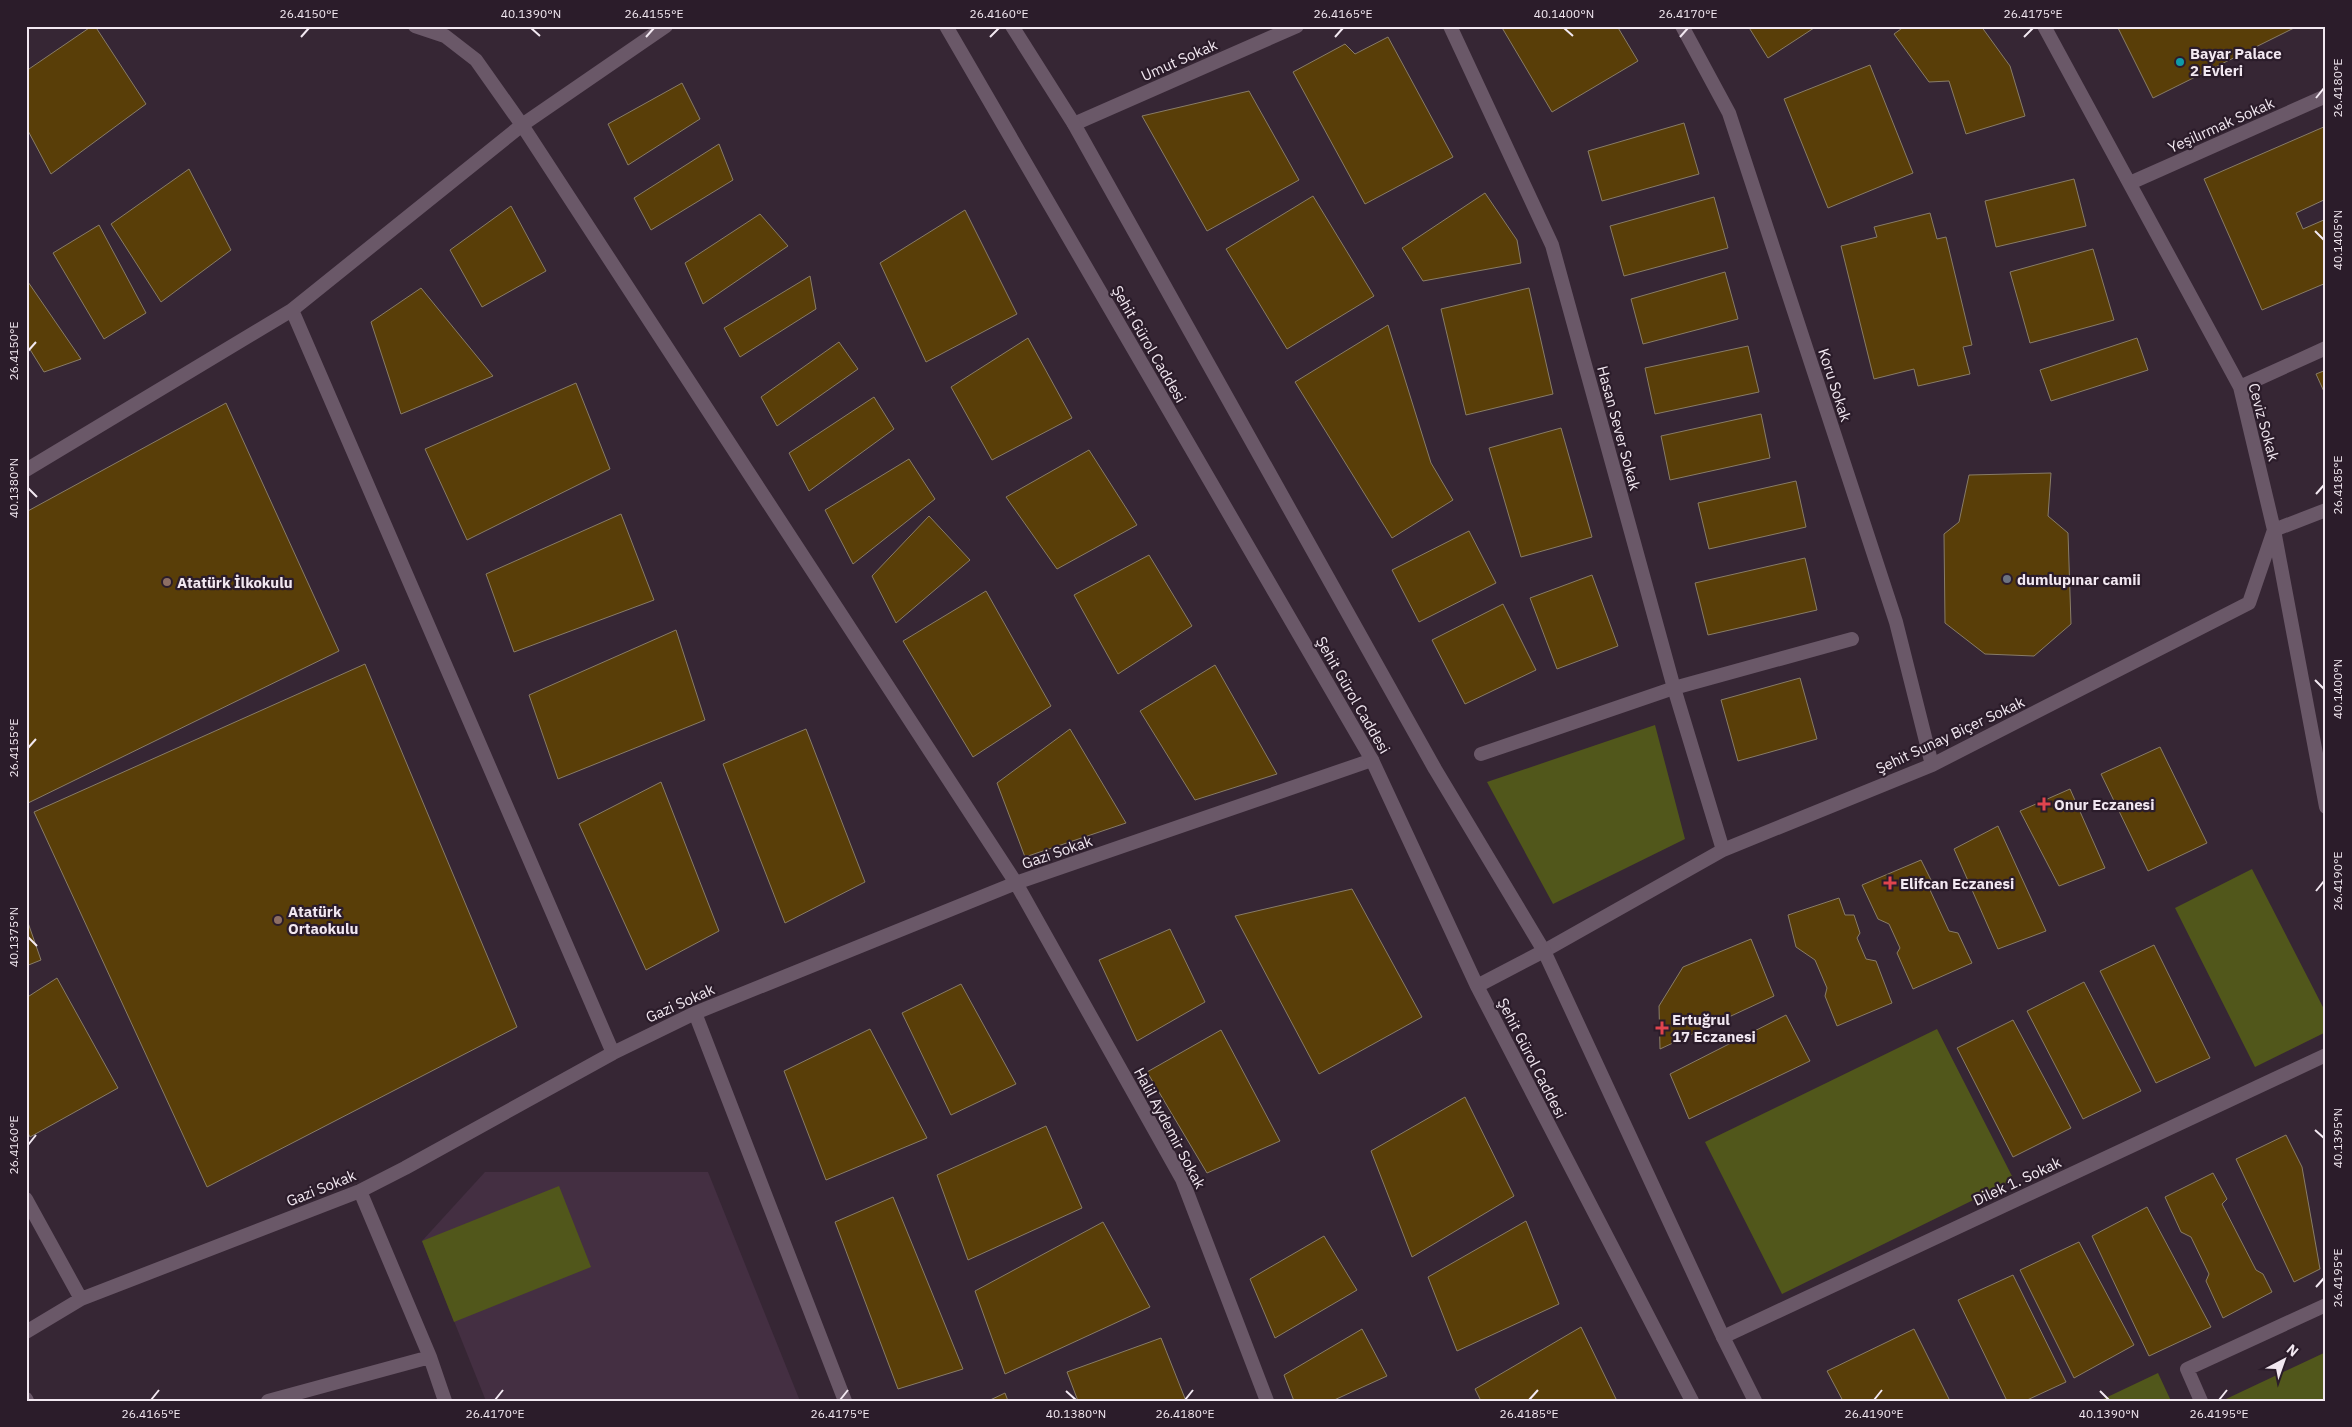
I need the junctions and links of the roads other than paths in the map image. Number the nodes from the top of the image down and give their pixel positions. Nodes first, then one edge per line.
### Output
1 (415, 26) edge
2 (666, 26) edge
3 (946, 26) edge
4 (1012, 26) edge
5 (1297, 26) edge
6 (1450, 26) edge
7 (1682, 26) edge
8 (2044, 26) edge
9 (2326, 96) edge
10 (1074, 124) junction
11 (522, 126) junction
12 (2130, 183) junction
13 (292, 310) junction
14 (2326, 348) edge
15 (2240, 387) junction
16 (26, 470) edge
17 (2326, 510) edge
18 (2274, 530) junction
19 (1852, 639) dead end
20 (1674, 688) junction
21 (1481, 754) dead end
22 (1372, 760) junction
23 (1932, 764) junction
24 (2326, 807) edge
25 (1723, 850) junction
26 (1016, 884) junction
27 (1544, 950) junction
28 (1477, 986) junction
29 (695, 1013) junction
30 (613, 1053) junction
31 (2326, 1055) edge
32 (360, 1191) junction
33 (26, 1199) edge
34 (81, 1298) junction
35 (2326, 1305) edge
36 (26, 1332) edge
37 (1722, 1337) junction
38 (430, 1357) junction
39 (268, 1401) edge
40 (445, 1401) edge
41 (845, 1401) edge
42 (1267, 1401) edge
43 (1692, 1401) edge
44 (1755, 1401) edge
45 (2201, 1401) edge

1 - 11 street, Halil Aydemir Sokak
2 - 11 street
3 - 22 street, Şehit Gürol Caddesi
4 - 10 street
5 - 10 street, Umut Sokak
6 - 20 street, Hasan Sever Sokak
7 - 23 street, Koru Sokak
8 - 12 street, Ceviz Sokak
9 - 12 street, Yeşilırmak Sokak
10 - 27 street
11 - 13 street
11 - 26 street, Halil Aydemir Sokak
12 - 15 street, Ceviz Sokak
13 - 16 street
13 - 30 street
14 - 15 street
15 - 18 street, Ceviz Sokak
17 - 18 street
18 - 23 street, Şehit Sunay Biçer Sokak
18 - 24 street, Ceviz Sokak
19 - 20 street
20 - 21 street
20 - 25 street, Hasan Sever Sokak
22 - 26 street, Gazi Sokak
22 - 28 street, Şehit Gürol Caddesi
23 - 25 street, Şehit Sunay Biçer Sokak
25 - 27 street, Şehit Sunay Biçer Sokak
26 - 29 street, Gazi Sokak
26 - 42 street, Halil Aydemir Sokak
27 - 28 street, Şehit Sunay Biçer Sokak
27 - 37 street
28 - 43 street, Şehit Gürol Caddesi
29 - 30 street, Gazi Sokak
29 - 41 street
30 - 32 street, Gazi Sokak
31 - 37 street, Dilek 1. Sokak
32 - 34 street, Gazi Sokak
32 - 38 street
33 - 34 street
34 - 36 street, Gazi Sokak
35 - 45 street
37 - 44 street
38 - 39 street
38 - 40 street

